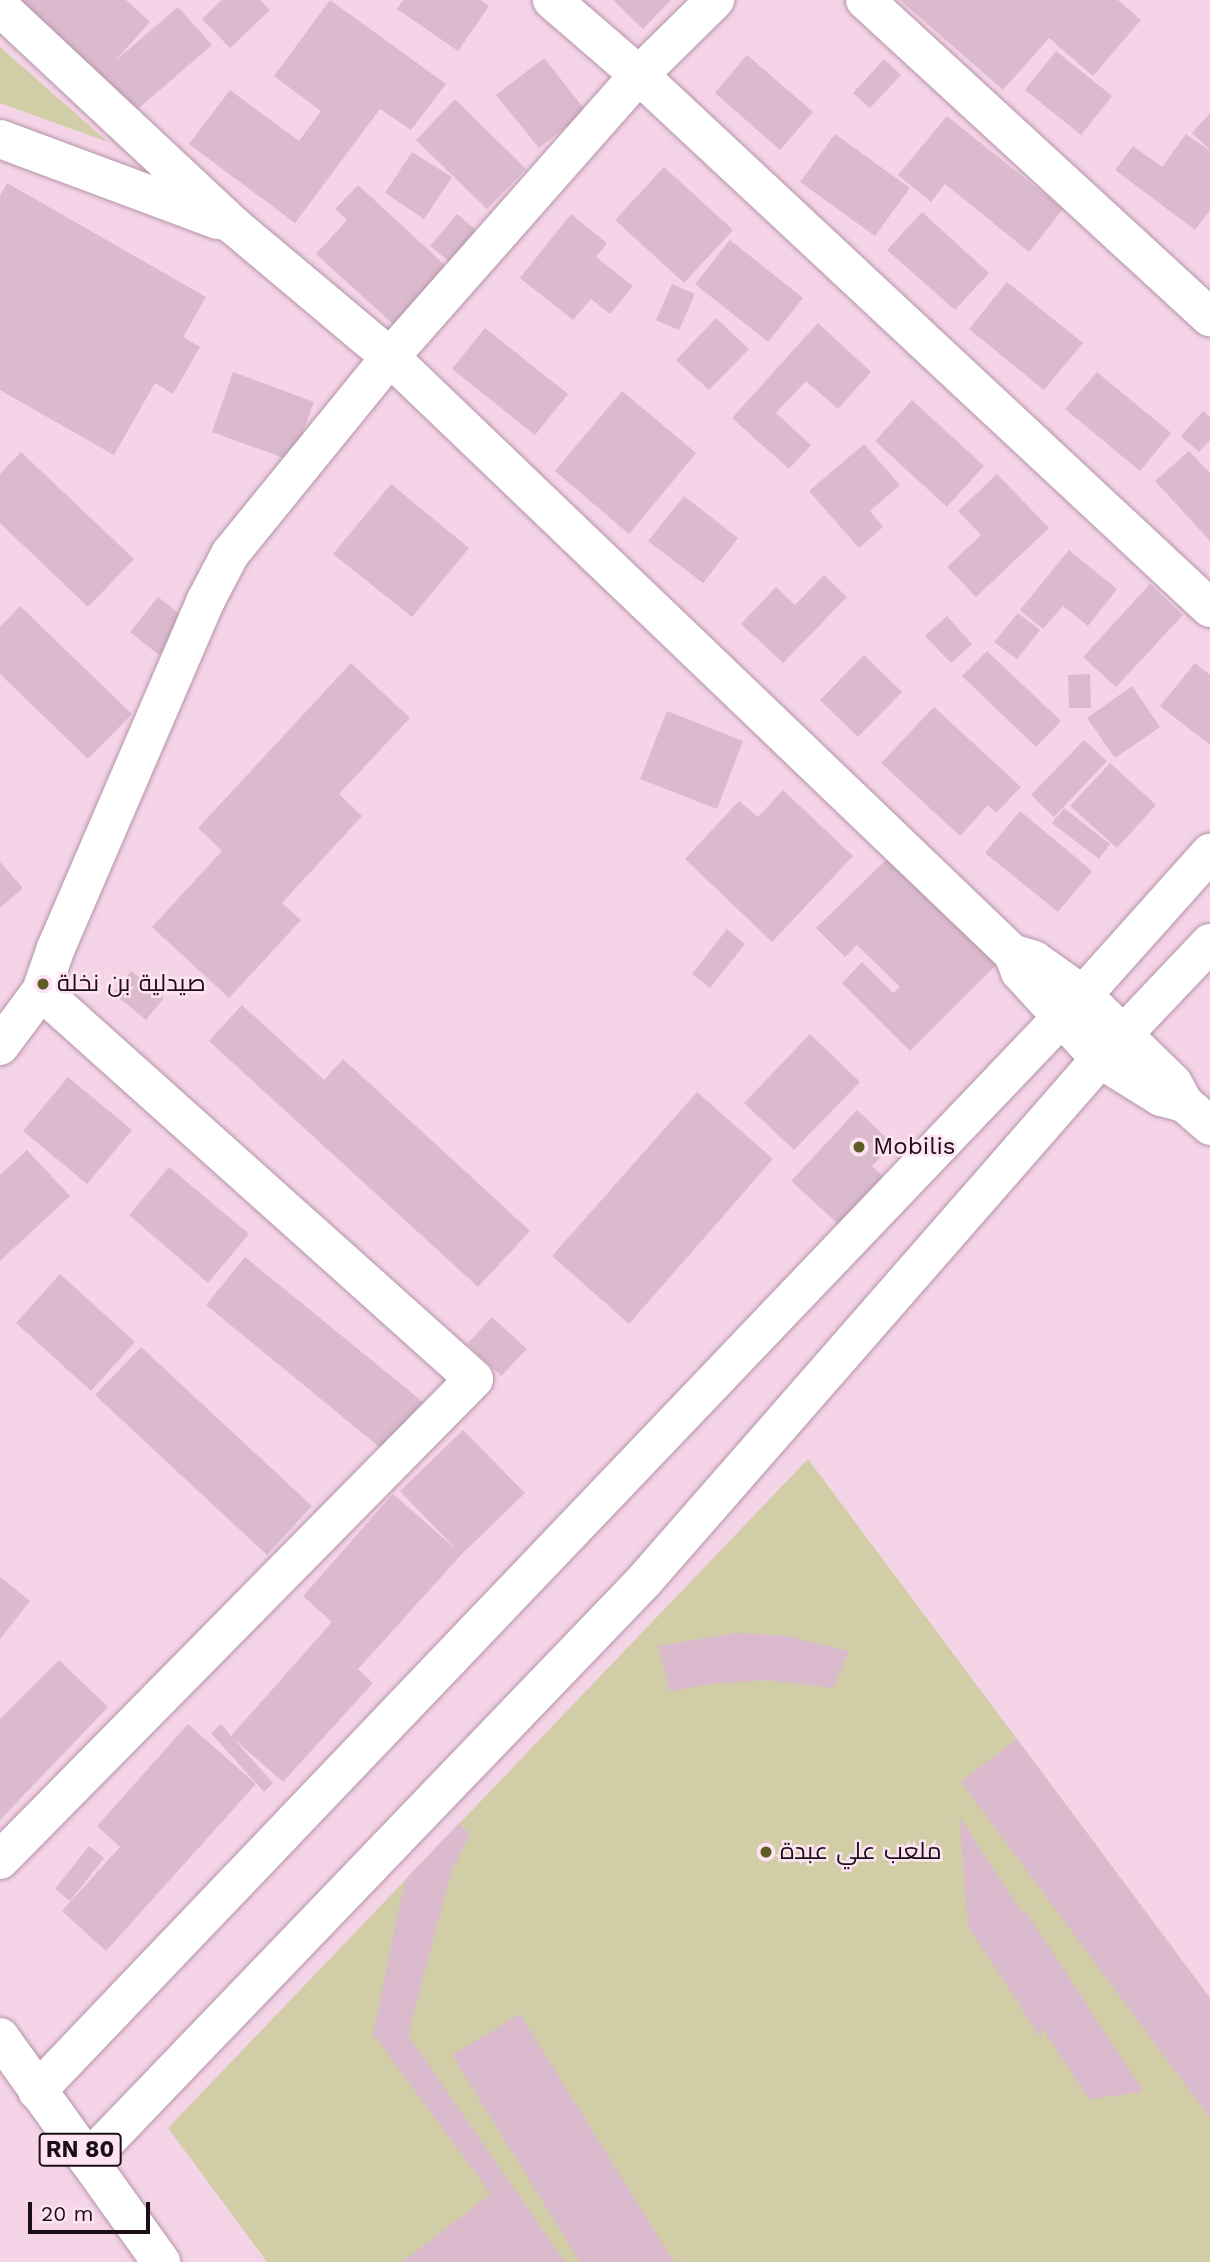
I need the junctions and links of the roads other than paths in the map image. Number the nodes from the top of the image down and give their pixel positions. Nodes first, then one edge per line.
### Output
1 (552, 0) edge
2 (715, 0) edge
3 (865, 0) edge
4 (0, 7) edge
5 (639, 75) junction
6 (0, 139) edge
7 (234, 226) junction
8 (1210, 317) edge
9 (390, 357) junction
10 (1210, 608) edge
11 (1210, 853) edge
12 (1210, 943) edge
13 (41, 991) junction
14 (1071, 1006) junction
15 (0, 1046) edge
16 (1112, 1047) junction
17 (1197, 1114) edge
18 (0, 1860) edge
19 (0, 2037) edge
20 (37, 2091) junction
21 (88, 2160) junction
22 (161, 2262) edge

1 - 5 street
2 - 5 street
3 - 8 street
4 - 7 street
5 - 9 street
5 - 10 street
6 - 7 street
7 - 9 street
9 - 13 street
9 - 14 street
11 - 14 street
12 - 16 street
13 - 15 street
13 - 18 street
14 - 16 street
14 - 20 street
16 - 17 street
16 - 21 street
19 - 20 street, RN 80
20 - 21 street, RN 80
21 - 22 street, RN 80

